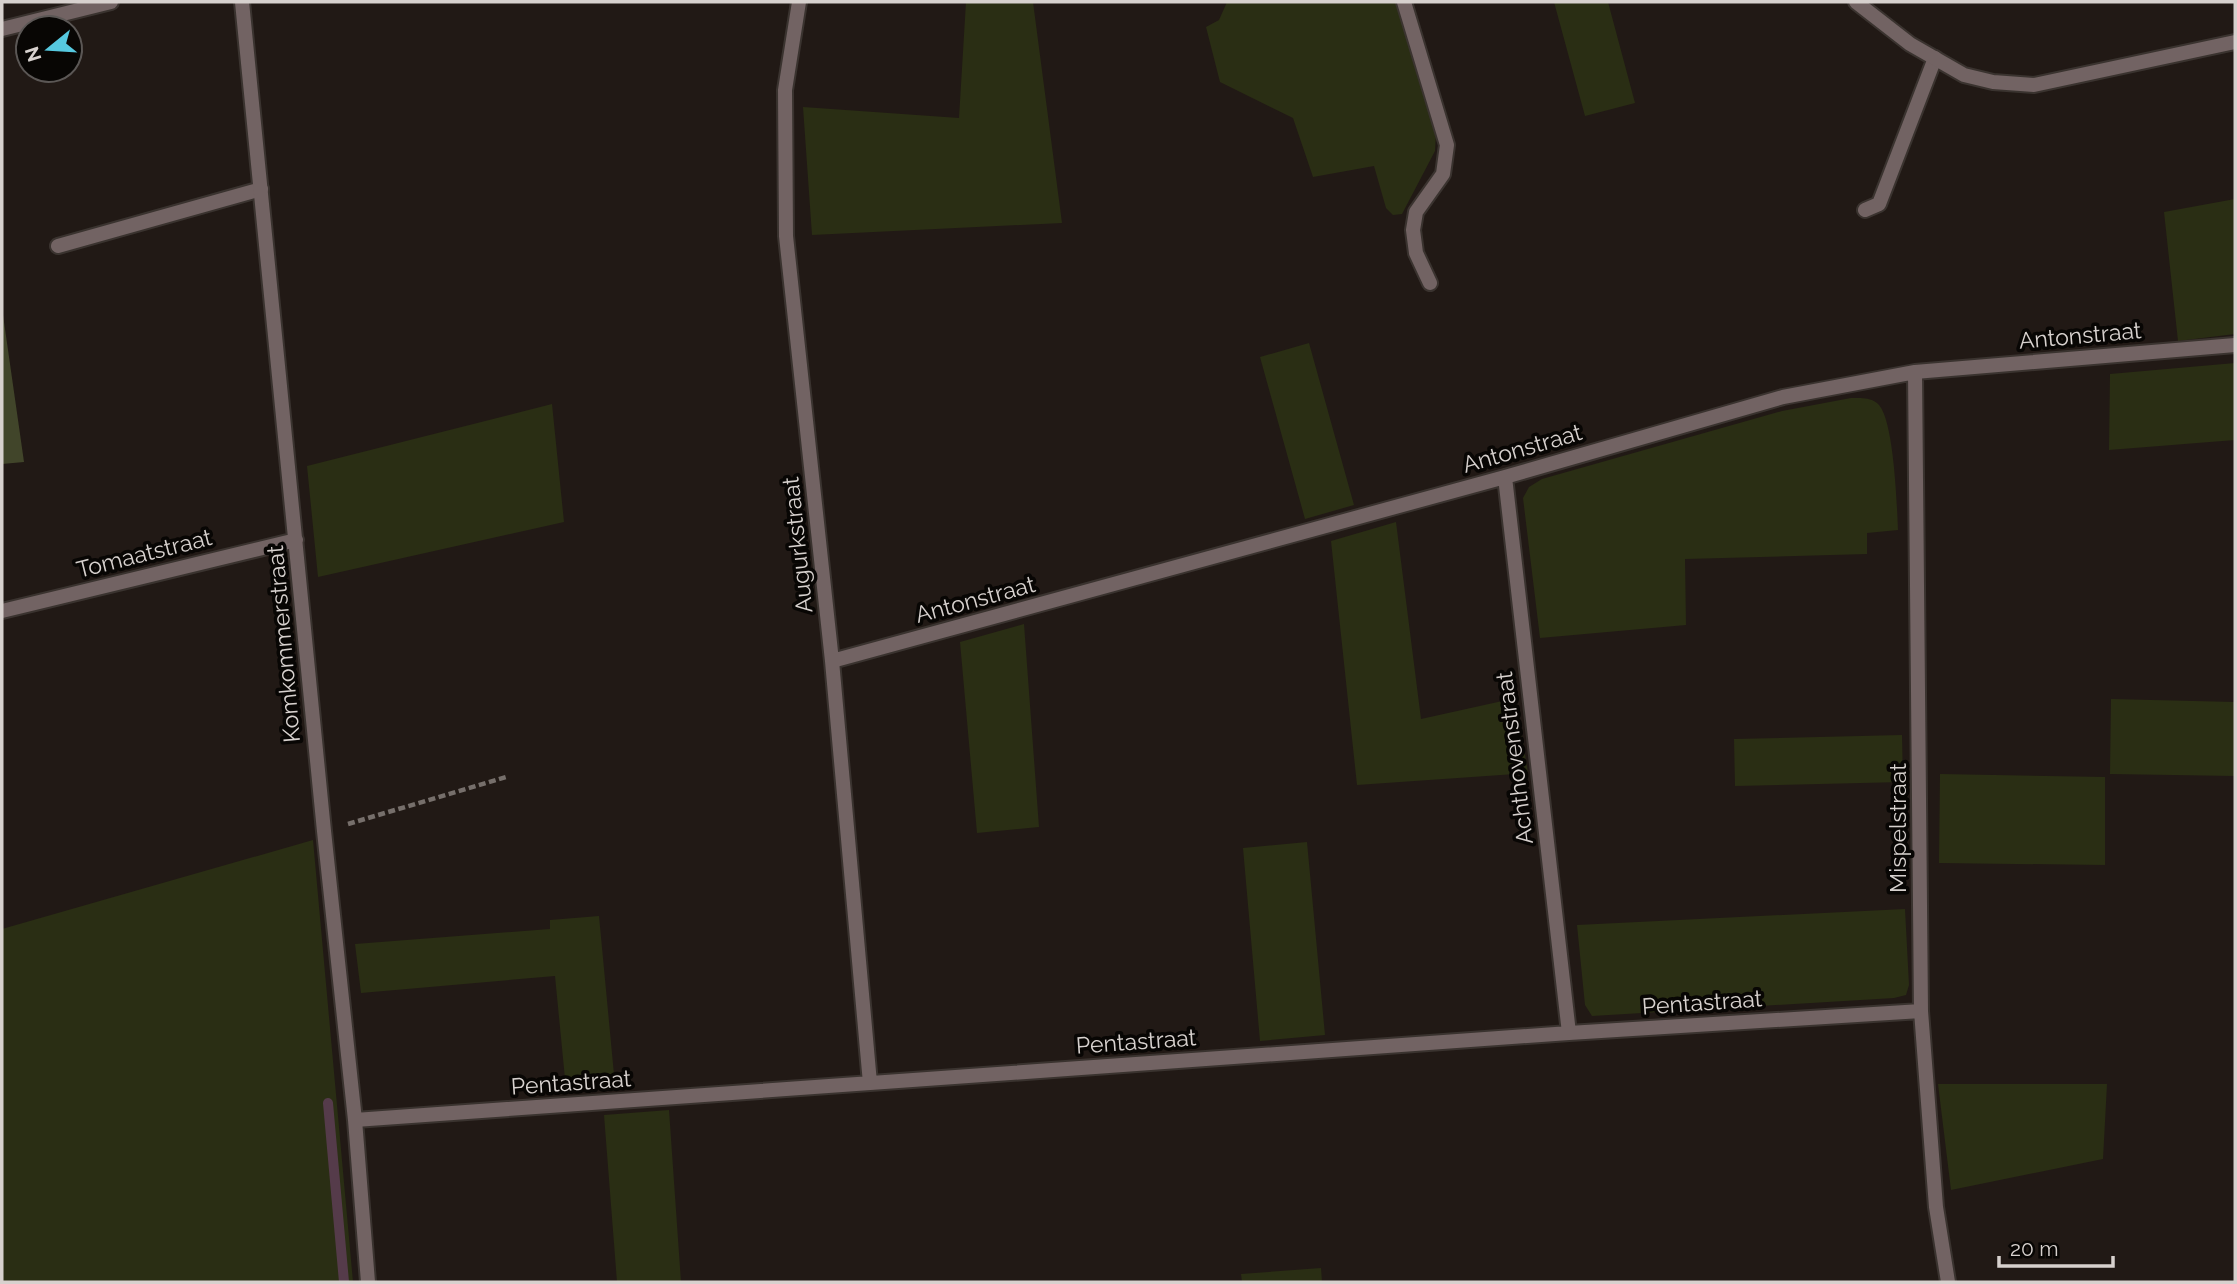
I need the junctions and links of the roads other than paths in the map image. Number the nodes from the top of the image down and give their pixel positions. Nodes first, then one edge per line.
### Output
1 (111, 2) edge
2 (242, 2) edge
3 (799, 2) edge
4 (1404, 2) edge
5 (1856, 2) edge
6 (2, 29) edge
7 (2235, 42) edge
8 (1935, 58) junction
9 (261, 189) junction
10 (1865, 210) dead end
11 (58, 246) dead end
12 (1430, 283) dead end
13 (2235, 345) edge
14 (1914, 372) junction
15 (1505, 477) junction
16 (296, 540) junction
17 (2, 611) edge
18 (832, 661) junction
19 (1922, 1011) junction
20 (1569, 1033) junction
21 (870, 1083) junction
22 (355, 1120) junction
23 (368, 1282) edge
24 (1948, 1282) edge

1 - 6 street
2 - 9 street, Komkommerstraat
3 - 18 street, Augurkstraat
4 - 12 street
5 - 8 street
7 - 8 street
8 - 10 street
9 - 11 street
9 - 16 street, Komkommerstraat
13 - 14 street, Antonstraat
14 - 15 street, Antonstraat
14 - 19 street, Mispelstraat
15 - 18 street, Antonstraat
15 - 20 street, Achthovenstraat
16 - 17 street, Tomaatstraat
16 - 22 street, Komkommerstraat
18 - 21 street, Augurkstraat
19 - 20 street, Pentastraat
19 - 24 street, Mispelstraat
20 - 21 street, Pentastraat
21 - 22 street, Pentastraat
22 - 23 street, Komkommerstraat

